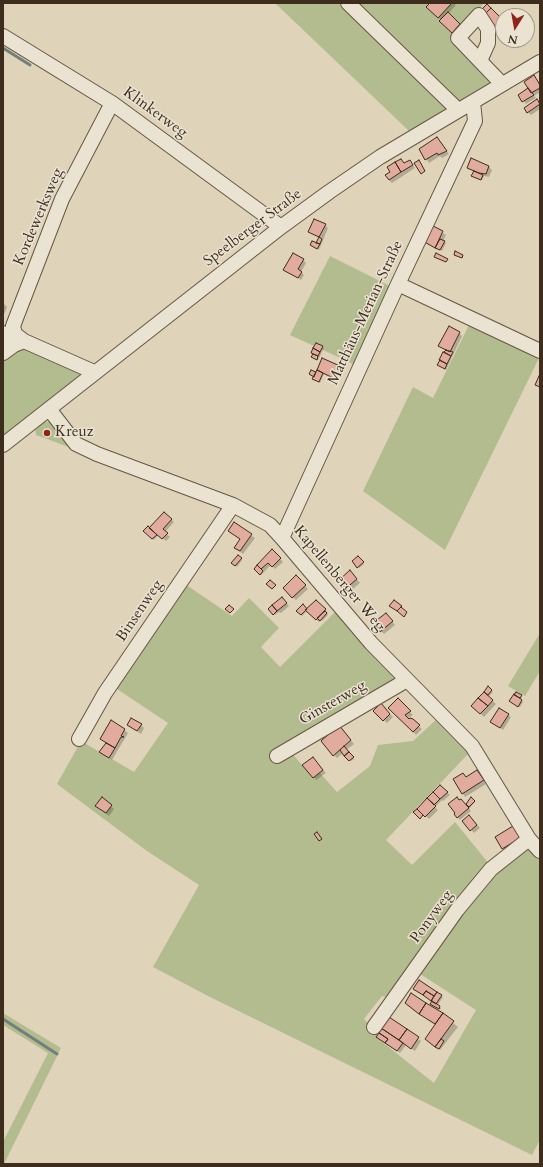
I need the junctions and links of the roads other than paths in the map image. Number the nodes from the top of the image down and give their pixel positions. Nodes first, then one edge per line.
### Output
1 (348, 3) edge
2 (3, 36) edge
3 (480, 61) dead end
4 (540, 62) edge
5 (502, 84) junction
6 (473, 102) junction
7 (112, 103) junction
8 (458, 110) junction
9 (281, 227) junction
10 (398, 284) junction
11 (3, 333) edge
12 (19, 343) junction
13 (540, 351) edge
14 (3, 354) edge
15 (94, 372) junction
16 (49, 409) junction
17 (3, 445) edge
18 (234, 505) junction
19 (282, 538) junction
20 (407, 680) junction
21 (79, 739) dead end
22 (276, 756) dead end
23 (529, 839) junction
24 (540, 851) edge
25 (374, 1028) dead end

1 - 8 street
2 - 7 street, Klinkerweg
3 - 5 street
4 - 5 street, Speelberger Straße
5 - 6 street, Speelberger Straße
6 - 8 street, Speelberger Straße
6 - 10 street, Matthäus-Merian-Straße
7 - 9 street, Klinkerweg
7 - 12 street, Kordewerksweg
8 - 9 street, Speelberger Straße
9 - 15 street, Speelberger Straße
10 - 13 street
10 - 19 street, Matthäus-Merian-Straße
11 - 12 street
12 - 14 street
12 - 15 street
15 - 16 street, Speelberger Straße
16 - 17 street, Speelberger Straße
16 - 18 street, Kapellenberger Weg
18 - 19 street, Kapellenberger Weg
18 - 21 street, Binsenweg
19 - 20 street, Kapellenberger Weg
20 - 22 street, Ginsterweg
20 - 23 street, Kapellenberger Weg
23 - 24 street, Kapellenberger Weg
23 - 25 street, Ponyweg

